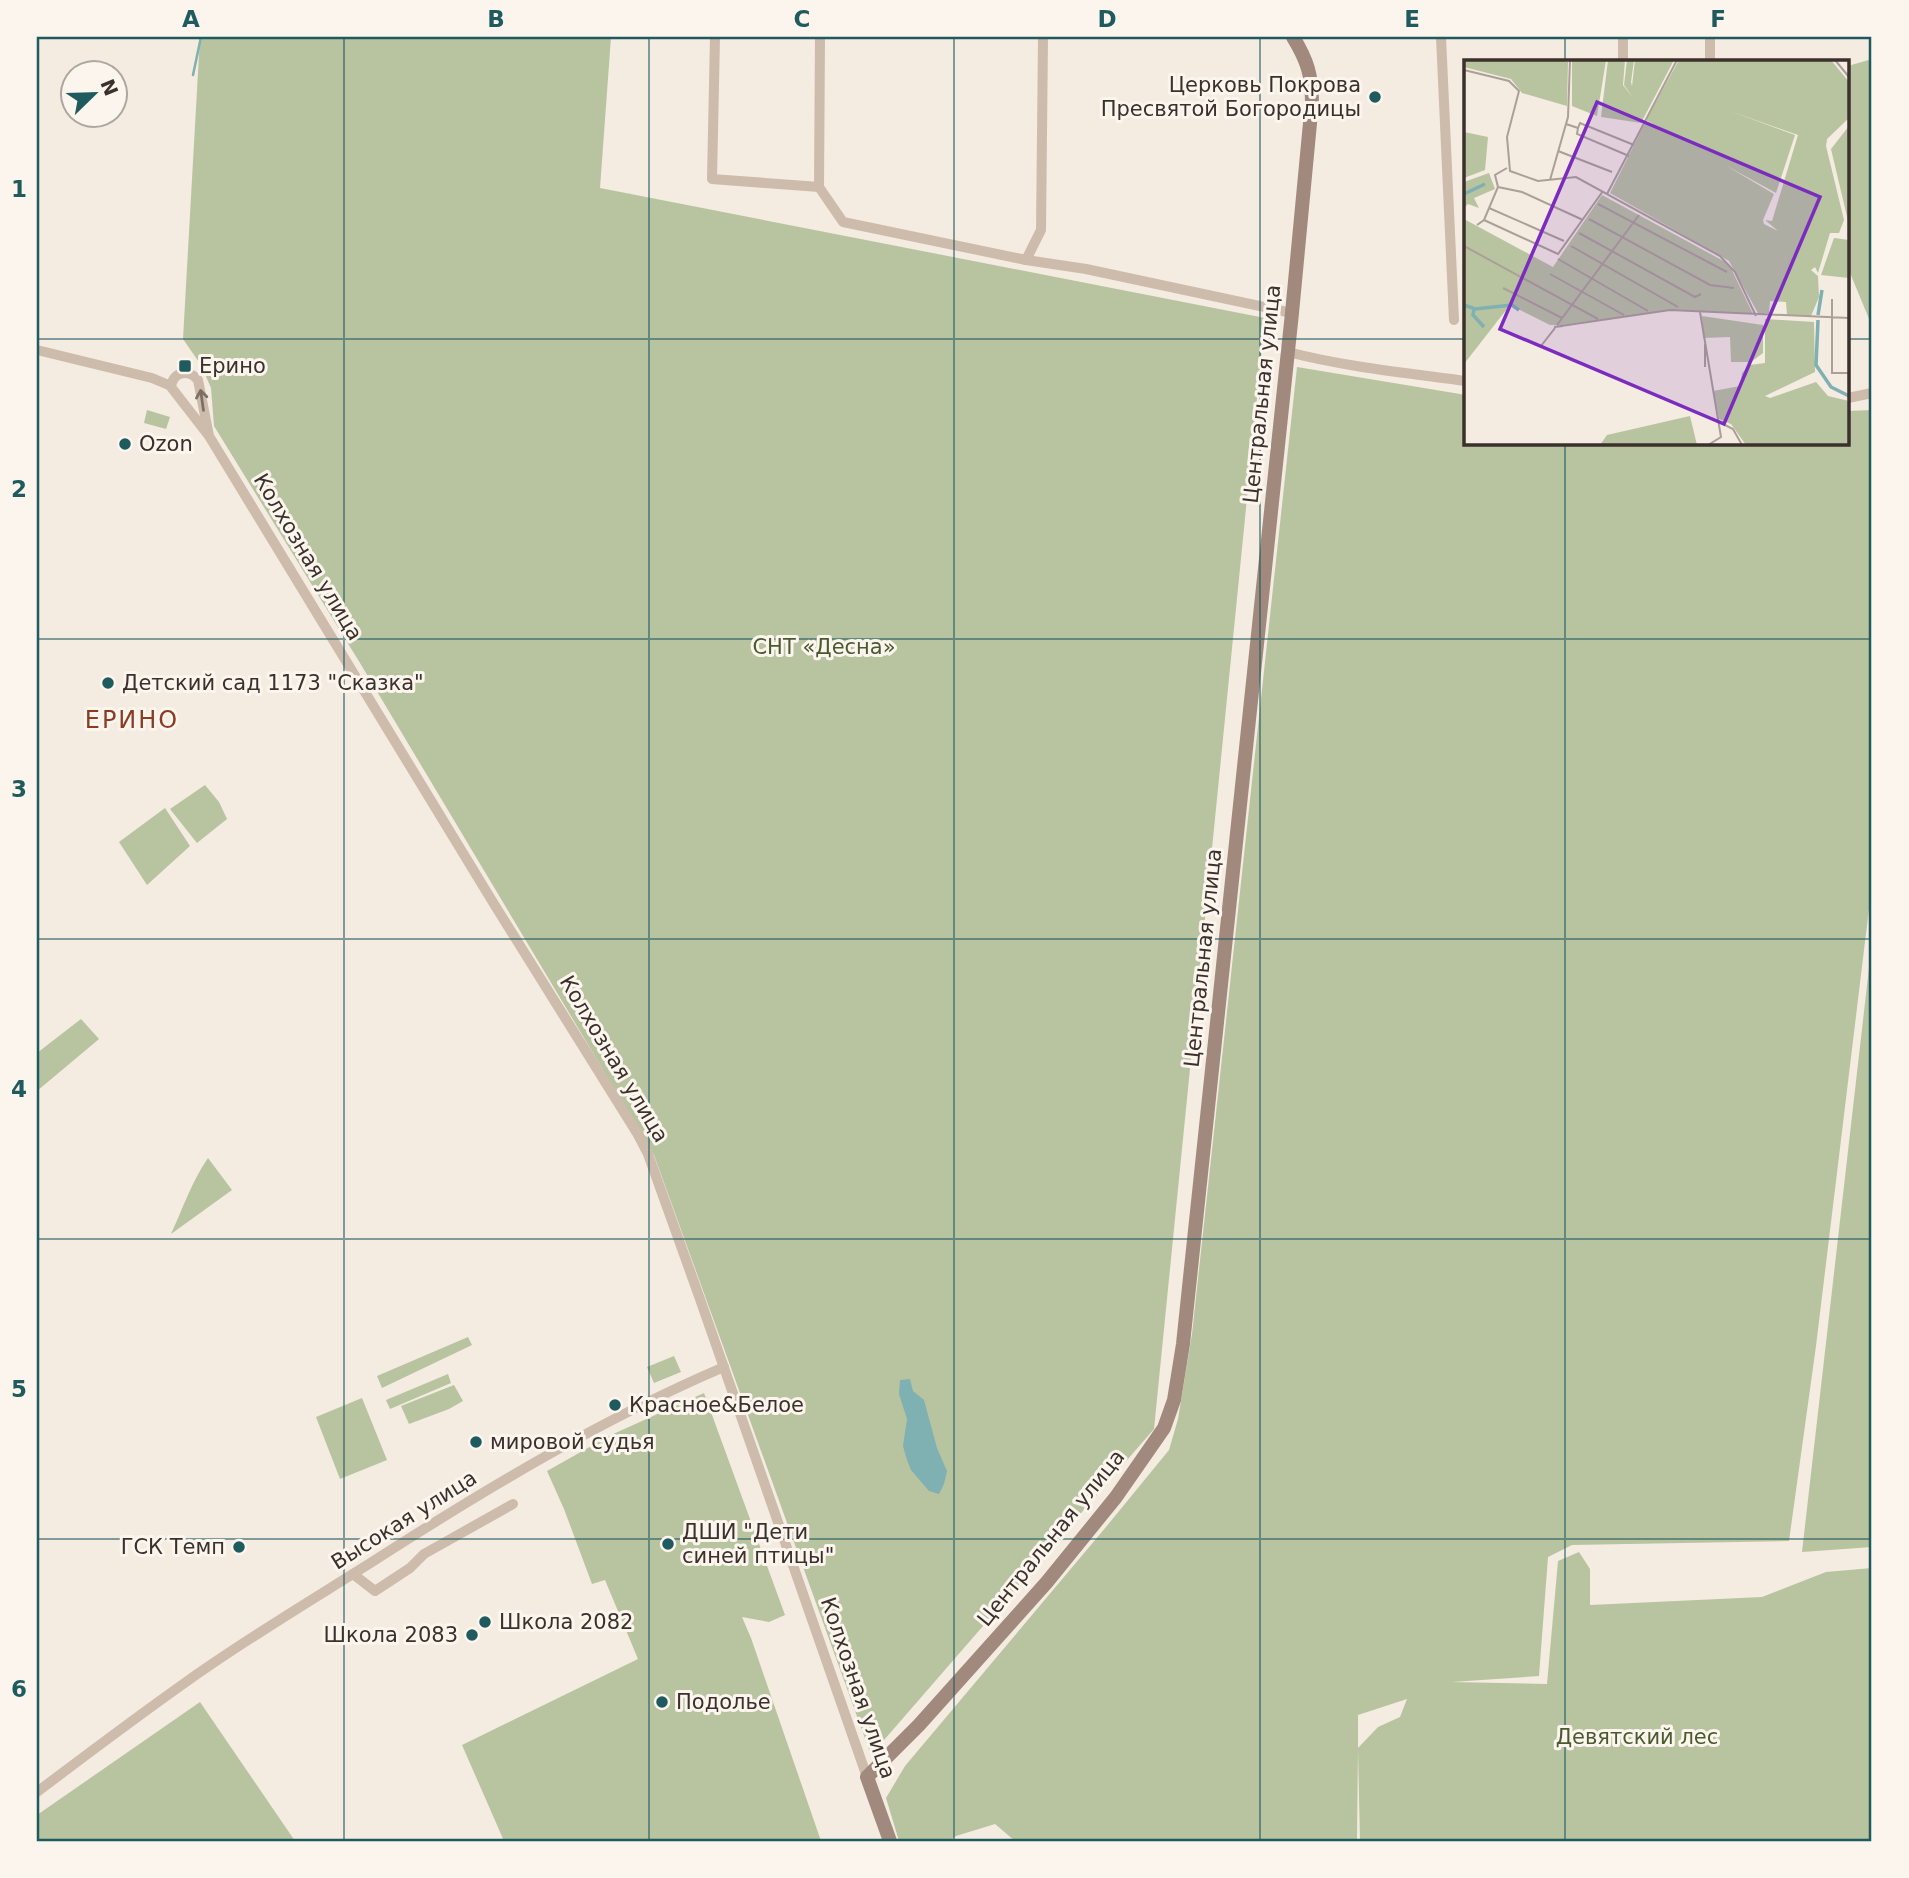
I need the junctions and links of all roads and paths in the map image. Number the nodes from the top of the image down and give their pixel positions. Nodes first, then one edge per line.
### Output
1 (715, 37) edge
2 (820, 37) edge
3 (1043, 37) edge
4 (1293, 37) edge
5 (1441, 37) edge
6 (1623, 37) edge
7 (1710, 37) edge
8 (1623, 60) edge
9 (1710, 60) edge
10 (819, 187) junction
11 (1026, 260) junction
12 (1292, 313) junction
13 (1454, 320) dead end
14 (37, 350) edge
15 (1288, 352) junction
16 (1464, 381) edge
17 (171, 386) junction
18 (1872, 393) edge
19 (1850, 398) edge
20 (209, 436) junction
21 (724, 1367) junction
22 (513, 1504) dead end
23 (353, 1574) junction
24 (867, 1777) junction
25 (37, 1792) edge
26 (890, 1841) edge

1 - 10 street
2 - 10 street
3 - 11 street
4 - 12 street, Центральная улица
5 - 13 street
6 - 8 street
7 - 9 street
10 - 11 street
11 - 12 street
12 - 15 street, Центральная улица
14 - 17 street
15 - 16 street
15 - 24 street, Центральная улица
17 - 20 street, Колхозная улица
20 -> 17 street, Колхозная улица
18 - 19 street
20 - 21 street, Колхозная улица
21 - 23 street, Высокая улица
21 - 24 street, Колхозная улица
22 - 23 street
23 - 25 street, Высокая улица
24 - 26 street, Колхозная улица

